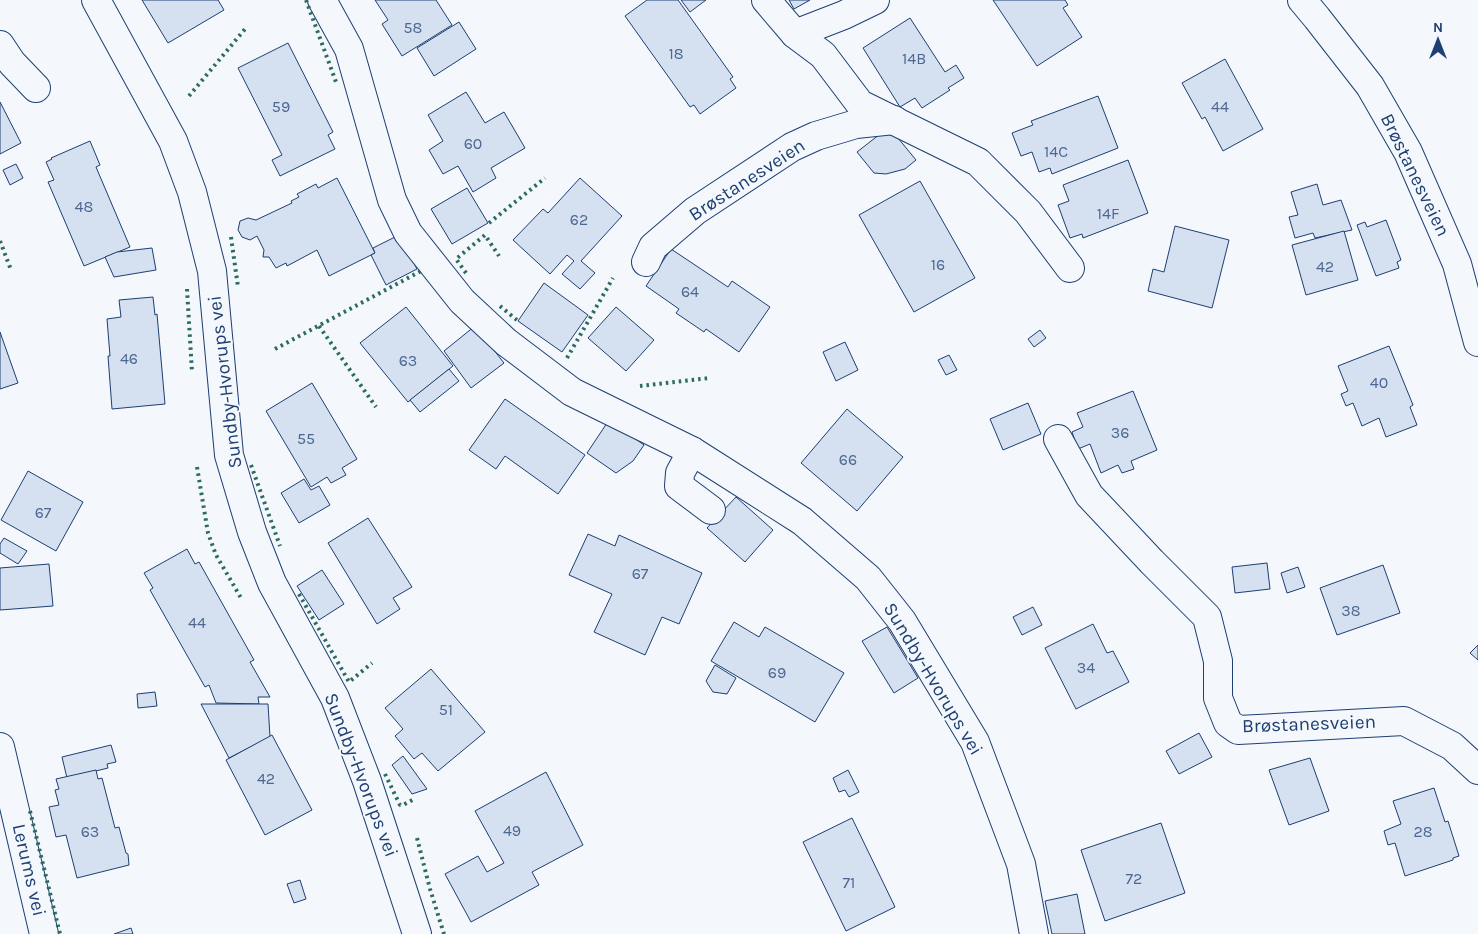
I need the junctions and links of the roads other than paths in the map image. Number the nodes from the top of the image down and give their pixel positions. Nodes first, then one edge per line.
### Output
1 (96, 0) edge
2 (322, 0) edge
3 (766, 0) edge
4 (876, 0) edge
5 (1302, 0) edge
6 (795, 34) junction
7 (0, 45) edge
8 (36, 88) dead end
9 (894, 120) junction
10 (646, 262) dead end
11 (1070, 268) dead end
12 (1478, 342) edge
13 (1058, 439) dead end
14 (692, 451) junction
15 (711, 510) dead end
16 (0, 747) edge
17 (1478, 770) edge
18 (44, 934) edge
19 (417, 934) edge
20 (1034, 934) edge

1 - 19 street, Sundby-Hvorups vei
2 - 14 street, Sundby-Hvorups vei
3 - 6 street
4 - 6 street
5 - 12 street, Brøstanesveien
6 - 9 street
7 - 8 street
9 - 10 street, Brøstanesveien
9 - 11 street
13 - 17 street, Brøstanesveien
14 - 15 street
14 - 20 street, Sundby-Hvorups vei
16 - 18 street, Lerums vei

